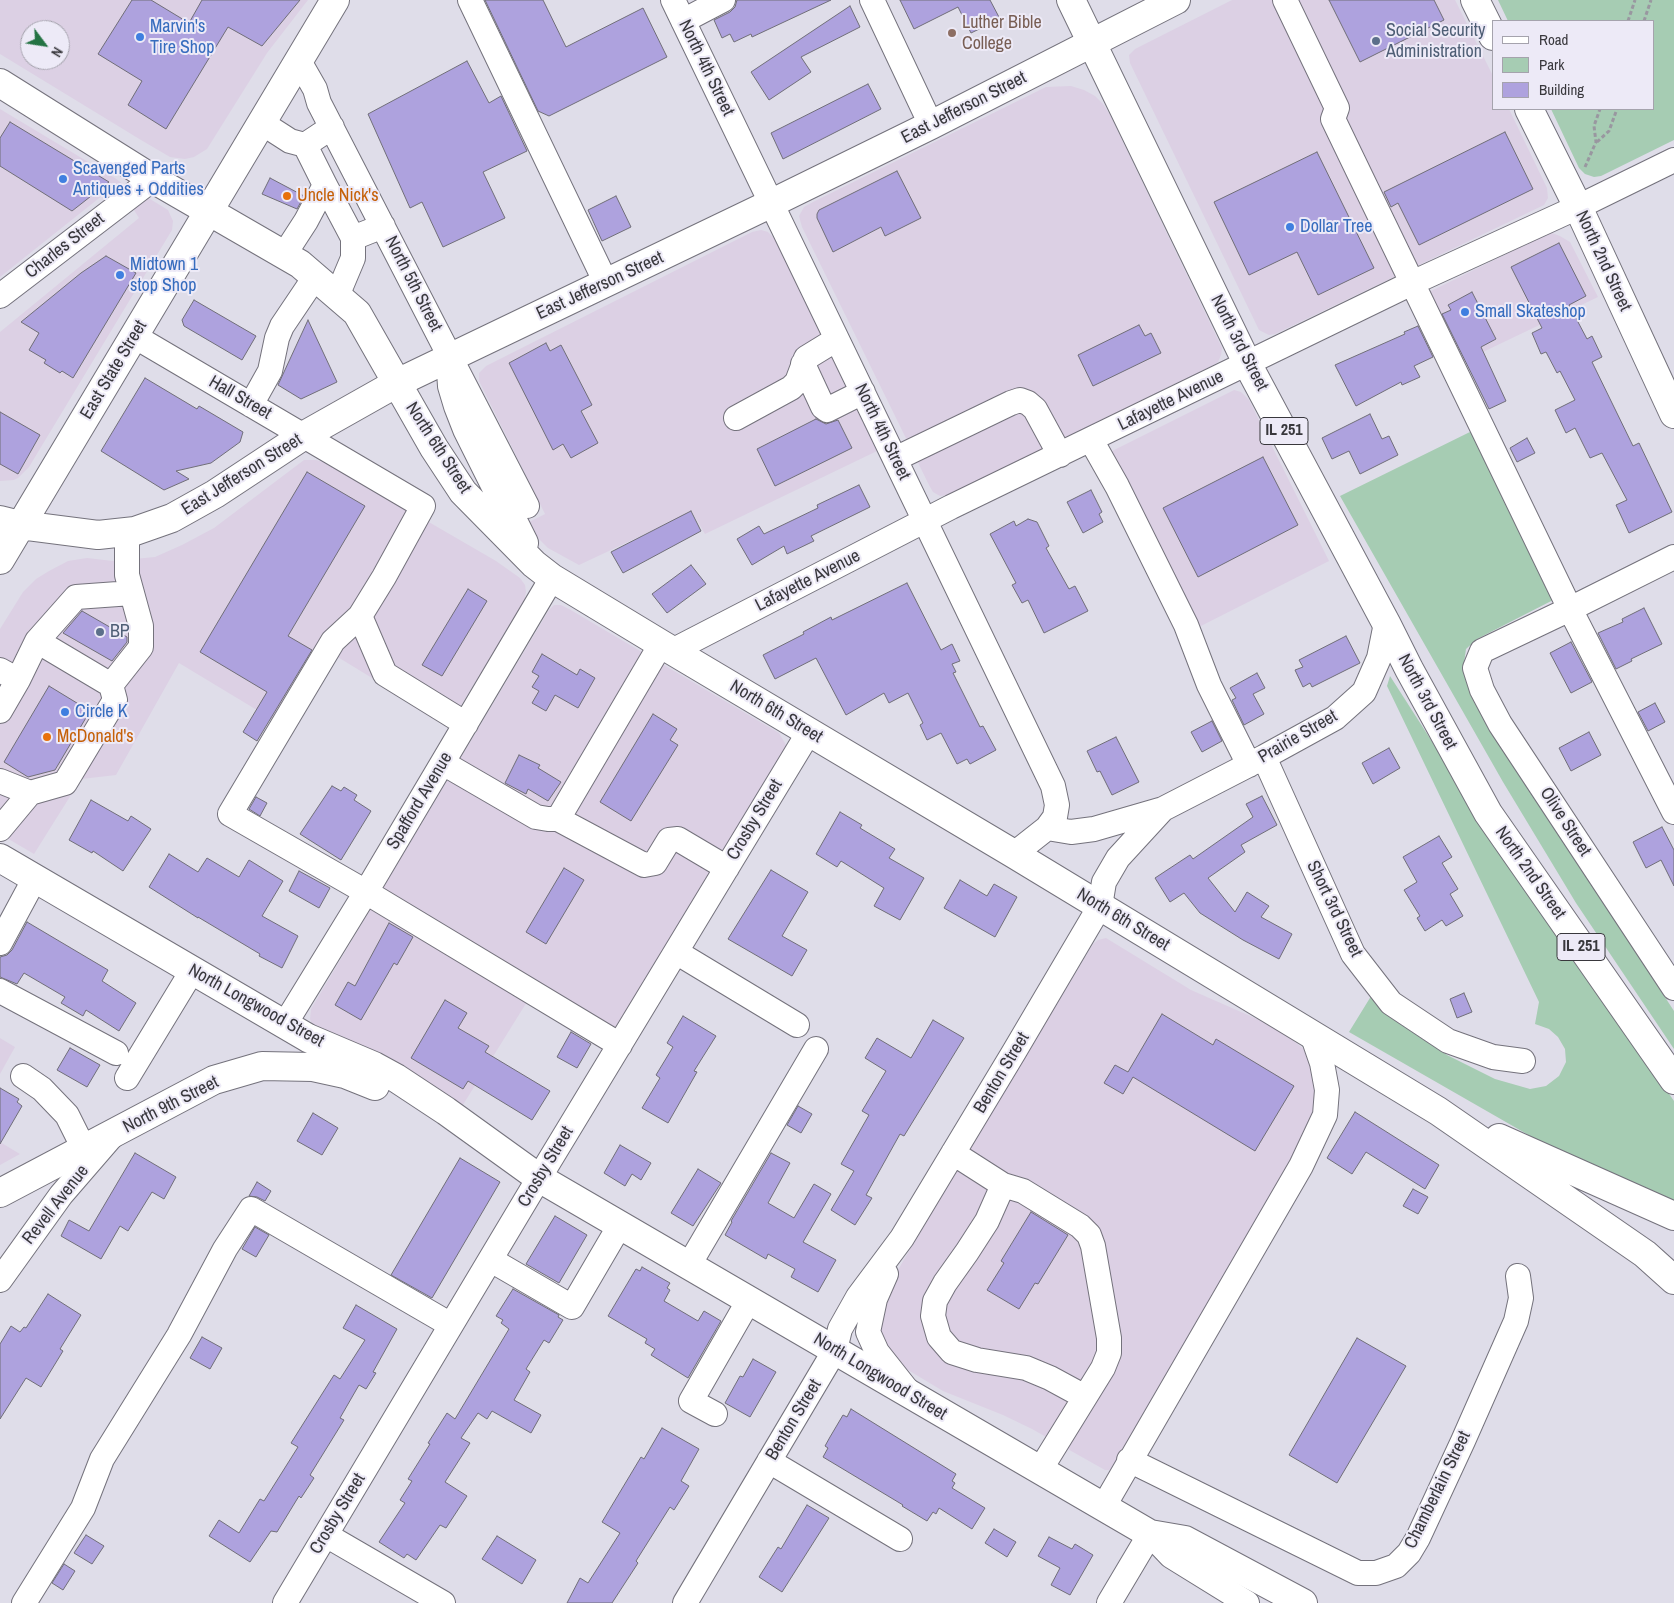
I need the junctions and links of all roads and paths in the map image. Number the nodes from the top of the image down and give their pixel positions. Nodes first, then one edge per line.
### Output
1 (335, 0) edge
2 (470, 0) edge
3 (723, 0) edge
4 (872, 0) edge
5 (1071, 0) edge
6 (1176, 0) edge
7 (1285, 0) edge
8 (1475, 0) edge
9 (1635, 0) edge
10 (1651, 0) edge
11 (678, 10) edge
12 (1628, 20) edge
13 (1644, 20) edge
14 (1492, 34) edge
15 (1092, 42) junction
16 (299, 61) junction
17 (0, 83) edge
18 (1530, 110) edge
19 (1600, 110) edge
20 (1616, 110) edge
21 (262, 123) junction
22 (931, 124) junction
23 (332, 127) junction
24 (1596, 142) junction
25 (304, 145) junction
26 (1674, 160) edge
27 (1585, 167) dead end
28 (153, 179) junction
29 (325, 185) junction
30 (772, 203) junction
31 (1578, 207) junction
32 (209, 211) junction
33 (383, 226) junction
34 (353, 238) junction
35 (284, 255) junction
36 (315, 277) junction
37 (606, 283) junction
38 (1412, 283) junction
39 (0, 296) edge
40 (337, 296) junction
41 (134, 336) junction
42 (837, 339) junction
43 (450, 356) junction
44 (1247, 363) junction
45 (803, 364) junction
46 (397, 383) junction
47 (863, 392) junction
48 (251, 405) junction
49 (1674, 414) edge
50 (736, 418) dead end
51 (303, 436) junction
52 (1091, 440) junction
53 (1060, 455) junction
54 (895, 459) junction
55 (526, 506) dead end
56 (925, 520) junction
57 (10, 523) edge
58 (127, 532) junction
59 (1674, 557) edge
60 (0, 560) edge
61 (544, 571) junction
62 (132, 593) junction
63 (1570, 609) junction
64 (360, 616) junction
65 (1386, 623) junction
66 (37, 641) junction
67 (666, 648) junction
68 (9, 675) edge
69 (111, 685) junction
70 (0, 711) edge
71 (466, 724) junction
72 (809, 732) junction
73 (1257, 761) junction
74 (443, 763) junction
75 (0, 781) edge
76 (30, 793) junction
77 (1163, 809) junction
78 (1674, 812) edge
79 (1488, 813) joint
80 (558, 819) junction
81 (1047, 828) junction
82 (0, 829) edge
83 (1014, 854) junction
84 (0, 858) edge
85 (727, 868) junction
86 (35, 878) junction
87 (366, 892) junction
88 (1100, 906) junction
89 (0, 943) edge
90 (676, 952) junction
91 (192, 971) junction
92 (1670, 974) edge
93 (0, 991) edge
94 (285, 1024) junction
95 (797, 1025) dead end
96 (1312, 1034) junction
97 (620, 1045) junction
98 (816, 1049) dead end
99 (116, 1053) dead end
100 (1523, 1060) dead end
101 (23, 1076) dead end
102 (127, 1078) dead end
103 (1674, 1080) edge
104 (1438, 1111) junction
105 (434, 1116) joint
106 (115, 1133) junction
107 (84, 1149) junction
108 (953, 1153) junction
109 (509, 1157) junction
110 (539, 1178) junction
111 (1004, 1185) junction
112 (0, 1193) edge
113 (1674, 1216) edge
114 (620, 1225) junction
115 (902, 1238) junction
116 (491, 1260) junction
117 (689, 1265) junction
118 (1518, 1276) dead end
119 (0, 1280) edge
120 (1674, 1280) edge
121 (749, 1300) junction
122 (452, 1325) junction
123 (835, 1350) junction
124 (912, 1396) junction
125 (1085, 1397) junction
126 (716, 1414) dead end
127 (1129, 1460) junction
128 (769, 1462) junction
129 (1040, 1470) junction
130 (1104, 1506) junction
131 (1150, 1534) junction
132 (326, 1535) junction
133 (900, 1539) dead end
134 (24, 1603) edge
135 (285, 1603) edge
136 (443, 1603) edge
137 (685, 1603) edge
138 (1109, 1603) edge
139 (1247, 1603) edge
140 (1303, 1603) edge

1 - 16 main road, East State Street
2 - 37 street
3 - 11 street
4 - 22 street
5 - 15 main road, North 3rd Street / IL 251
6 - 15 main road, East Jefferson Street
7 - 38 street
8 - 14 main road
9 - 12 path
10 - 13 path
11 - 30 street, North 4th Street
15 - 22 main road, East Jefferson Street
15 - 44 main road, North 3rd Street / IL 251
16 - 21 main road, East State Street
16 - 23 street, North 5th Street
17 - 28 main road, North 6th Street
18 - 31 main road, North 2nd Street
19 - 24 path
20 - 24 path
21 - 25 street
21 - 32 main road, East State Street
22 - 30 main road, East Jefferson Street
23 - 25 street
23 - 33 street, North 5th Street
24 - 27 path
25 - 29 street
26 - 31 street, Lafayette Avenue
28 - 32 main road, North 6th Street
28 - 39 street, Charles Street
29 - 34 street
29 - 35 street
30 - 37 main road, East Jefferson Street
30 - 42 street, North 4th Street
31 - 38 street, Lafayette Avenue
31 - 49 main road, North 2nd Street
32 - 35 main road, North 6th Street
32 - 41 main road, East State Street
33 - 34 street
33 - 43 street, North 5th Street
34 - 40 street
35 - 36 main road, North 6th Street
36 - 40 main road, North 6th Street
36 - 48 street
37 - 43 main road, East Jefferson Street
38 - 44 street, Lafayette Avenue
38 - 63 street
40 - 46 main road, North 6th Street
41 - 48 street, Hall Street
41 - 57 main road, East State Street
42 - 45 street
42 - 47 street, North 4th Street
43 - 46 main road, East Jefferson Street
43 - 55 street, North 5th Street
43 - 61 main road
44 - 52 street, Lafayette Avenue
44 - 65 main road, North 3rd Street / IL 251
45 - 47 street
45 - 50 street
46 - 51 main road, East Jefferson Street
46 - 61 main road, North 6th Street
47 - 54 street, North 4th Street
48 - 51 street, Hall Street
51 - 58 main road, East Jefferson Street
51 - 64 street, Hall Street
52 - 53 street, Lafayette Avenue
52 - 73 street, Short 3rd Street
53 - 54 street
53 - 56 street, Lafayette Avenue
54 - 56 street, North 4th Street
56 - 67 street, Lafayette Avenue
56 - 81 street, North 4th Street
57 - 58 main road, East Jefferson Street
57 - 60 main road, East State Street
58 - 62 street
59 - 63 street
61 - 67 main road, North 6th Street
61 - 71 street, Spafford Avenue
62 - 66 street
62 - 69 street
63 - 78 street
63 - 92 street, Olive Street
64 - 71 street
64 - 87 street
65 - 73 street, Prairie Street
65 - 79 main road, North 3rd Street / IL 251
66 - 68 street
66 - 69 street
67 - 72 main road, North 6th Street
67 - 80 street
68 - 70 street
69 - 76 street
71 - 74 street, Spafford Avenue
72 - 83 main road, North 6th Street
72 - 85 street, Crosby Street
73 - 77 street, Prairie Street
73 - 100 street, Short 3rd Street
74 - 80 street
74 - 87 street, Spafford Avenue
75 - 76 street
76 - 82 street
77 - 81 street, Prairie Street
77 - 88 street, Prairie Street
79 - 103 main road, North 2nd Street / IL 251
80 - 85 street
81 - 83 street, North 4th Street
83 - 88 main road, North 6th Street
84 - 86 main road, North Longwood Street
85 - 90 street, Crosby Street
86 - 89 street
86 - 91 main road, North Longwood Street
87 - 94 street, Spafford Avenue
87 - 97 street
88 - 96 main road, North 6th Street
88 - 108 street, Benton Street
90 - 95 street
90 - 97 street, Crosby Street
91 - 94 main road, North Longwood Street
91 - 102 street
93 - 99 street
94 - 109 main road, North Longwood Street
96 - 104 main road, North 6th Street
96 - 127 street
97 - 110 street, Crosby Street
98 - 117 street
101 - 107 street
104 - 113 main road
104 - 120 main road
105 - 106 main road, North 9th Street
105 - 109 main road, North Longwood Street
106 - 107 main road, North 9th Street
106 - 119 street, Revell Avenue
107 - 112 main road, North 9th Street
108 - 111 street
108 - 115 street, Benton Street
109 - 110 main road, North Longwood Street
110 - 114 main road, North Longwood Street
110 - 116 street, Crosby Street
111 - 125 street
111 - 125 street
114 - 116 street
114 - 117 main road, North Longwood Street
115 - 123 street, Benton Street
115 - 124 street, Benton Street
116 - 122 street, Crosby Street
117 - 121 main road, North Longwood Street
118 - 127 street, Chamberlain Street
121 - 123 main road, North Longwood Street
121 - 126 street
122 - 132 street, Crosby Street
122 - 134 street
123 - 124 main road, North Longwood Street
123 - 128 street, Benton Street
124 - 129 main road, North Longwood Street
125 - 129 street
127 - 130 street
128 - 133 street
128 - 137 street, Benton Street
129 - 130 main road, North Longwood Street
130 - 131 main road, North Longwood Street
131 - 138 street
131 - 139 street, North Longwood Street
131 - 140 main road
132 - 135 street, Crosby Street
132 - 136 street

